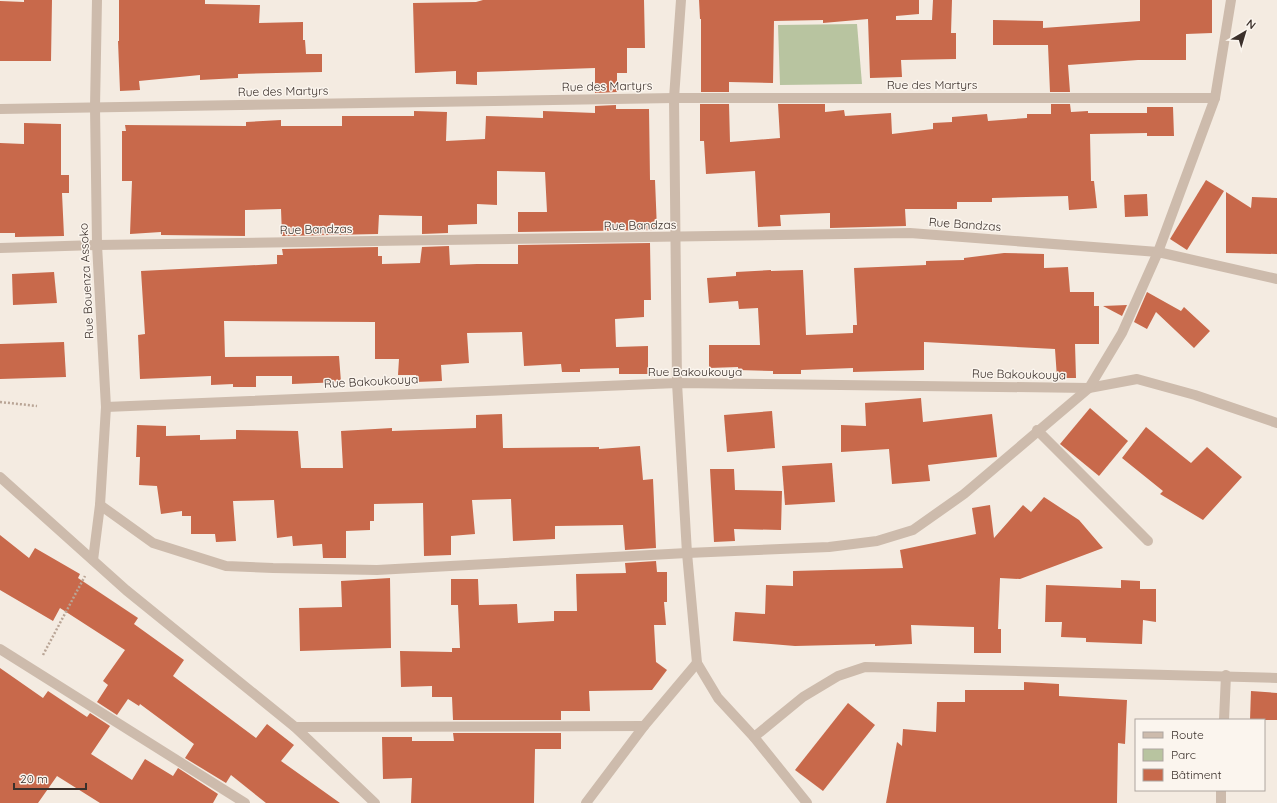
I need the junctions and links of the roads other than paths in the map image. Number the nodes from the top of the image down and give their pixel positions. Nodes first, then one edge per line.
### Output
1 (97, 0) edge
2 (681, 0) edge
3 (1231, 0) edge
4 (674, 98) junction
5 (1215, 98) junction
6 (95, 108) junction
7 (0, 109) edge
8 (676, 237) junction
9 (97, 245) junction
10 (0, 248) edge
11 (1158, 252) junction
12 (1277, 279) edge
13 (677, 383) junction
14 (1090, 388) junction
15 (106, 406) junction
16 (1277, 423) edge
17 (1037, 430) junction
18 (0, 477) edge
19 (100, 505) junction
20 (1148, 541) dead end
21 (687, 553) junction
22 (93, 560) junction
23 (0, 649) edge
24 (697, 663) junction
25 (1226, 675) junction
26 (1277, 678) edge
27 (1224, 719) edge
28 (644, 726) junction
29 (295, 727) junction
30 (754, 737) junction
31 (1221, 791) edge
32 (245, 803) edge
33 (375, 803) edge
34 (586, 803) edge
35 (807, 803) edge
36 (1221, 803) edge

1 - 6 street, Rue Bouenza Assoko
2 - 4 street
3 - 5 street
4 - 5 street, Rue des Martyrs
4 - 6 street, Rue des Martyrs
4 - 8 street
5 - 11 street
6 - 7 street, Rue des Martyrs
6 - 9 street, Rue Bouenza Assoko
8 - 9 street, Rue Bandzas
8 - 11 street, Rue Bandzas
8 - 13 street
9 - 10 street, Rue Bandzas
9 - 15 street, Rue Bouenza Assoko
11 - 12 street, Rue Bandzas
11 - 14 street
13 - 14 street, Rue Bakoukouya
13 - 15 street, Rue Bakoukouya
13 - 21 street
14 - 16 street, Rue Bakoukouya
14 - 17 street
15 - 19 street, Rue Bouenza Assoko
17 - 20 street
17 - 21 street
18 - 22 street
19 - 21 street
19 - 22 street, Rue Bouenza Assoko
21 - 24 street
22 - 29 street
23 - 32 street
24 - 28 street
24 - 30 street
25 - 26 street
25 - 27 street
25 - 30 street
28 - 29 street
28 - 34 street
29 - 33 street
30 - 35 street
31 - 36 street

